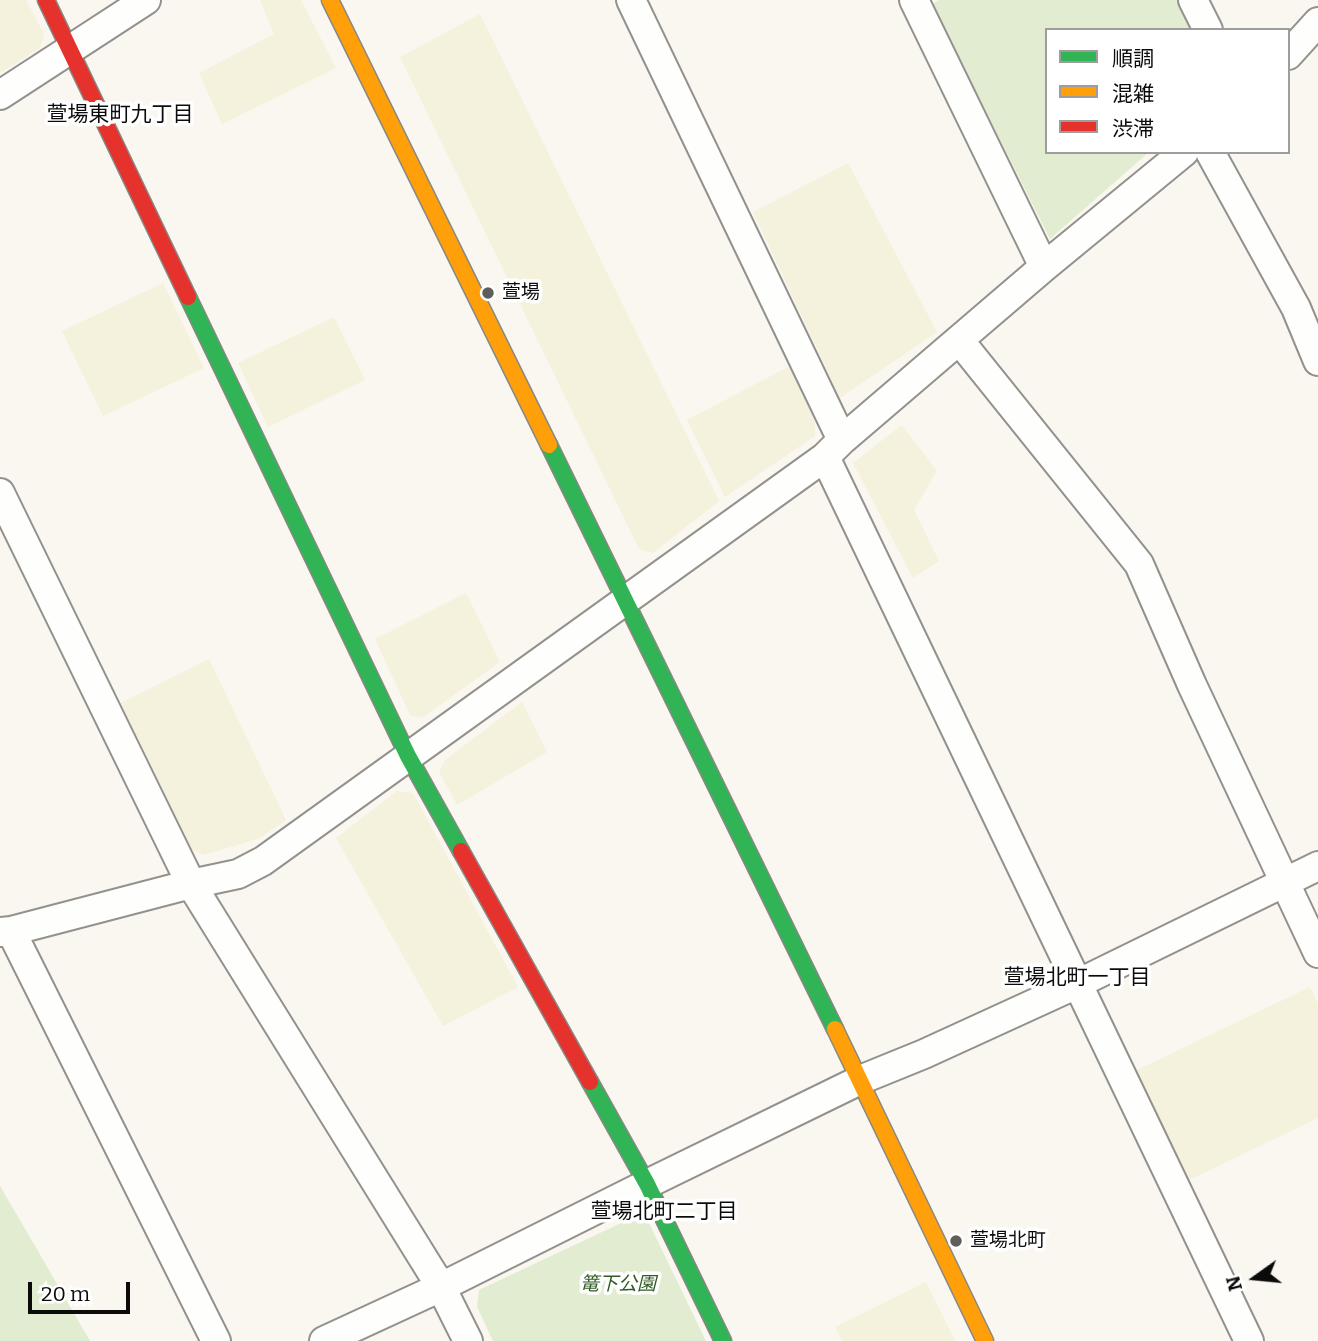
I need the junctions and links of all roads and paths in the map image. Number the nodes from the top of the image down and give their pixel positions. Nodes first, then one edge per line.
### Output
1 (46, 0) edge
2 (146, 0) edge
3 (330, 0) edge
4 (631, 0) edge
5 (914, 0) edge
6 (1193, 0) edge
7 (1318, 22) edge
8 (1207, 28) edge
9 (70, 50) junction
10 (1290, 53) edge
11 (0, 94) edge
12 (1182, 154) edge
13 (1211, 154) edge
14 (1044, 267) junction
15 (1313, 330) edge
16 (959, 340) junction
17 (1318, 362) edge
18 (833, 449) junction
19 (0, 493) edge
20 (624, 601) junction
21 (408, 756) junction
22 (1318, 866) edge
23 (1284, 882) junction
24 (191, 884) junction
25 (5, 932) edge
26 (1318, 953) edge
27 (1077, 984) junction
28 (860, 1080) junction
29 (647, 1184) junction
30 (441, 1287) junction
31 (216, 1341) edge
32 (324, 1341) edge
33 (468, 1341) edge
34 (723, 1341) edge
35 (985, 1341) edge
36 (1249, 1341) edge

1 - 9 street
2 - 9 street
3 - 20 street
4 - 18 street
5 - 14 street
6 - 8 street
7 - 10 street
9 - 11 street
9 - 21 street
12 - 14 street
13 - 15 street
14 - 16 street
15 - 17 street
16 - 18 street
16 - 23 street
18 - 20 street
18 - 27 street
19 - 24 street
20 - 21 street
20 - 28 street
21 - 24 street
21 - 29 street
22 - 23 street
23 - 26 street
23 - 27 street
24 - 25 street
24 - 30 street
25 - 31 street
27 - 28 street
27 - 36 street
28 - 29 street
28 - 35 street
29 - 30 street
29 - 34 street
30 - 32 street
30 - 33 street

